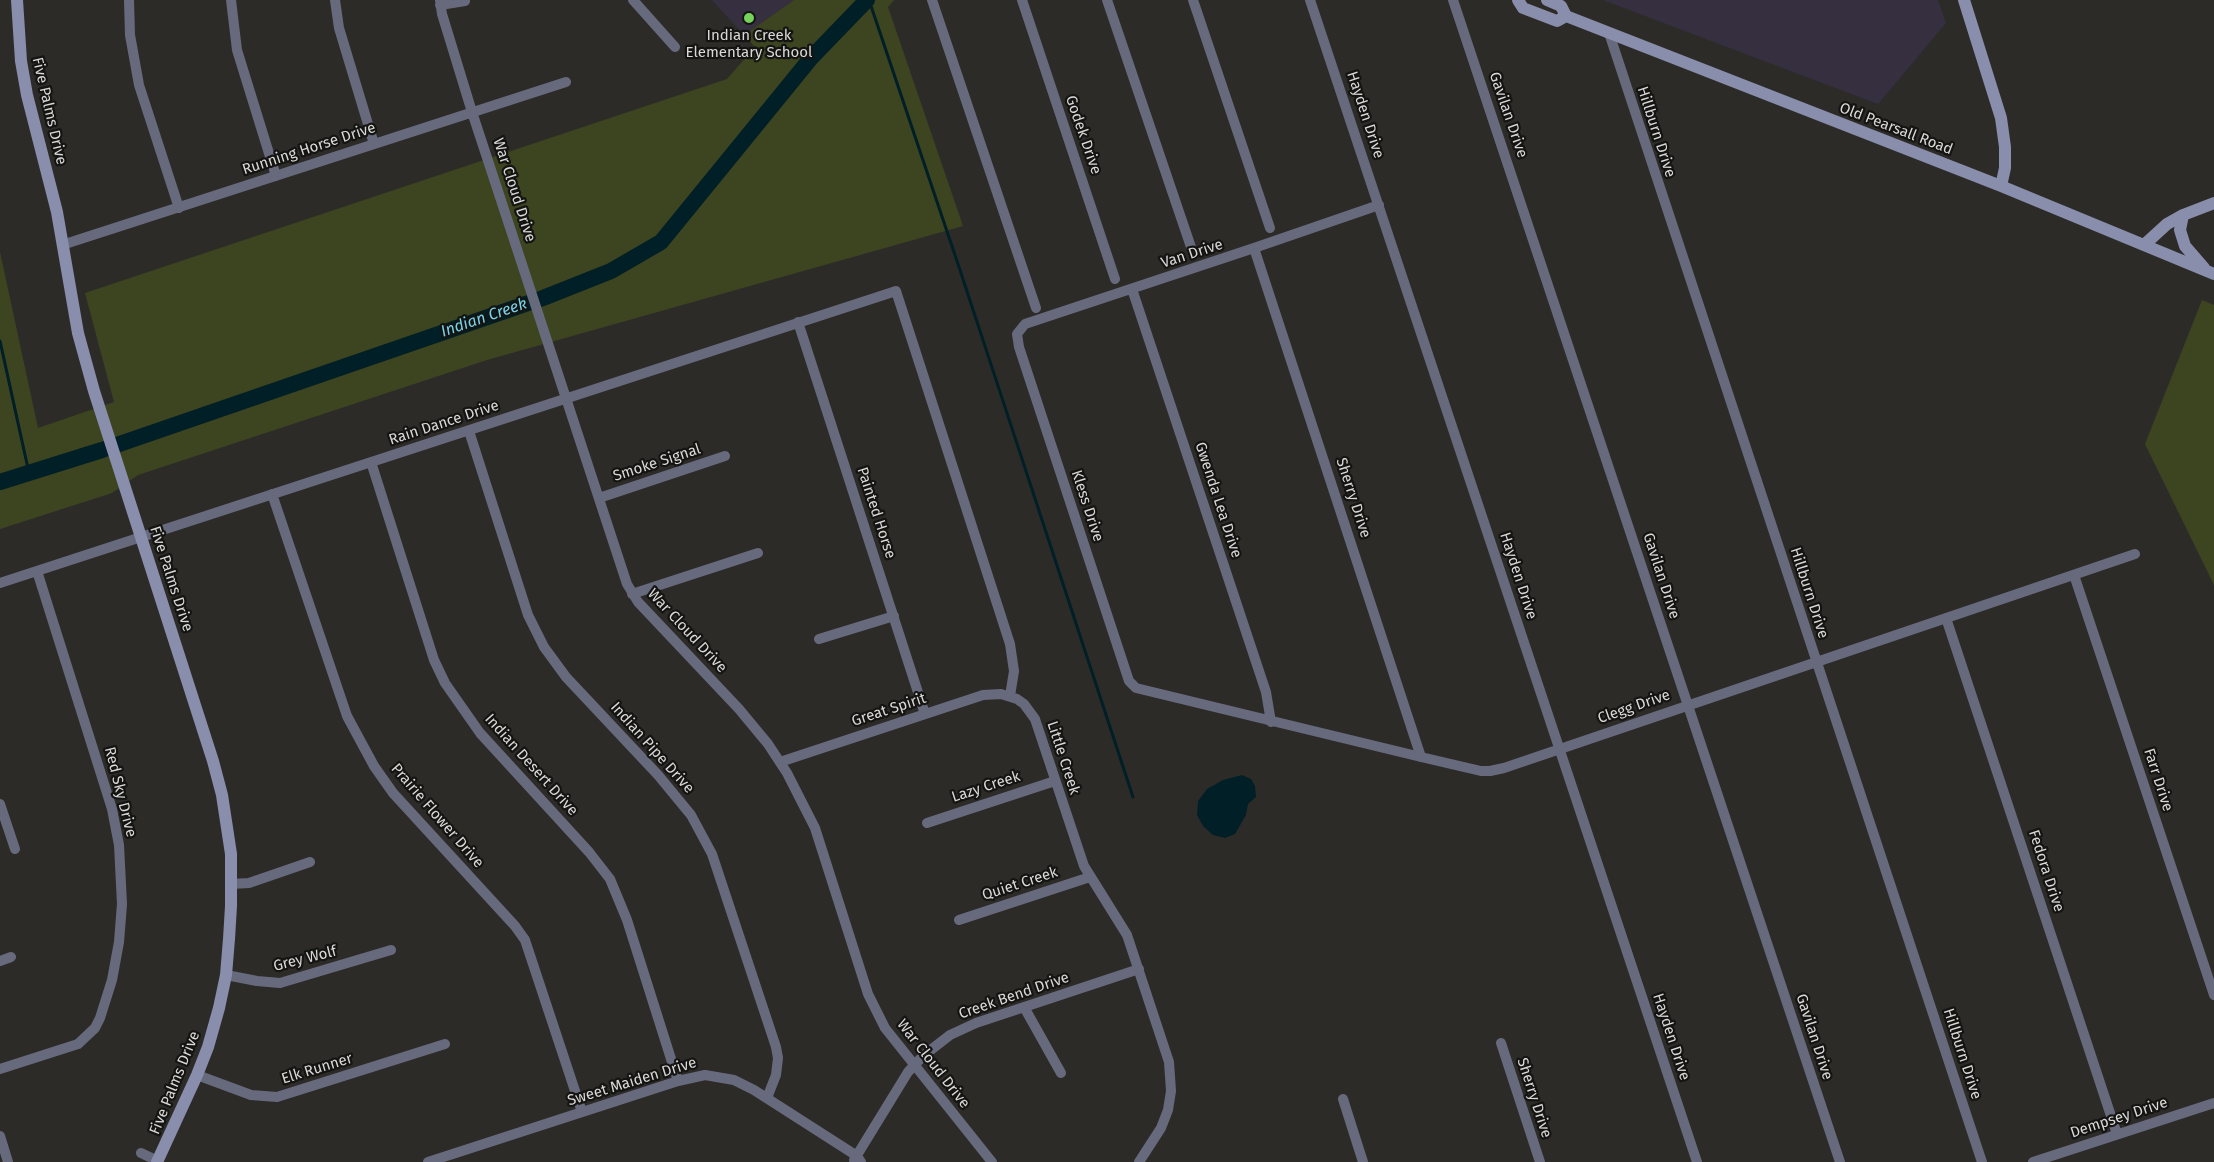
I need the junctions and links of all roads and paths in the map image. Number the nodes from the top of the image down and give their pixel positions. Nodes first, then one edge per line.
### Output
1 (16, 0) edge
2 (129, 0) edge
3 (231, 0) edge
4 (335, 0) edge
5 (633, 0) edge
6 (933, 0) edge
7 (1022, 0) edge
8 (1107, 0) edge
9 (1193, 0) edge
10 (1310, 0) edge
11 (1453, 0) edge
12 (1518, 0) edge
13 (1547, 0) edge
14 (1964, 0) edge
15 (465, 1) edge
16 (440, 2) edge
17 (1566, 16) junction
18 (1609, 33) junction
19 (675, 47) dead end
20 (566, 82) dead end
21 (472, 112) junction
22 (374, 144) junction
23 (276, 176) junction
24 (2001, 186) junction
25 (2214, 202) edge
26 (1379, 204) junction
27 (179, 208) junction
28 (2183, 215) junction
29 (1270, 228) dead end
30 (62, 244) junction
31 (2144, 245) junction
32 (1254, 248) junction
33 (1193, 253) dead end
34 (2211, 273) edge
35 (1115, 279) dead end
36 (1132, 289) junction
37 (1036, 308) dead end
38 (798, 322) junction
39 (1017, 334) joint
40 (567, 398) junction
41 (469, 431) junction
42 (725, 456) dead end
43 (370, 462) junction
44 (272, 495) junction
45 (599, 498) junction
46 (142, 538) junction
47 (759, 552) dead end
48 (2134, 554) dead end
49 (37, 571) junction
50 (2074, 575) junction
51 (0, 583) edge
52 (632, 594) junction
53 (894, 616) junction
54 (1946, 618) junction
55 (819, 639) dead end
56 (1816, 662) junction
57 (1134, 686) joint
58 (1010, 696) junction
59 (1687, 705) junction
60 (925, 714) junction
61 (1271, 722) junction
62 (1559, 748) junction
63 (1421, 757) junction
64 (780, 762) junction
65 (1055, 781) junction
66 (0, 804) edge
67 (927, 823) dead end
68 (15, 849) dead end
69 (310, 862) dead end
70 (1090, 877) junction
71 (231, 885) junction
72 (959, 920) dead end
73 (391, 950) dead end
74 (11, 957) dead end
75 (0, 961) edge
76 (1139, 969) junction
77 (226, 975) junction
78 (2214, 995) edge
79 (1024, 1007) junction
80 (1501, 1043) dead end
81 (445, 1044) dead end
82 (915, 1065) junction
83 (0, 1069) edge
84 (1061, 1073) dead end
85 (197, 1075) junction
86 (678, 1081) junction
87 (766, 1098) junction
88 (1343, 1099) dead end
89 (2214, 1102) edge
90 (582, 1112) junction
91 (2117, 1134) junction
92 (0, 1136) edge
93 (141, 1153) dead end
94 (857, 1160) edge
95 (158, 1161) edge
96 (8, 1162) edge
97 (429, 1162) edge
98 (992, 1162) edge
99 (1139, 1162) edge
100 (1363, 1162) edge
101 (1540, 1162) edge
102 (1696, 1162) edge
103 (1840, 1162) edge
104 (1982, 1162) edge
105 (2033, 1162) edge

1 - 30 street, Five Palms Drive
2 - 27 street
3 - 23 street
4 - 22 street
5 - 19 street
6 - 37 street
7 - 35 street, Godek Drive
8 - 33 street
9 - 29 street
10 - 26 street, Hayden Drive
11 - 59 street, Gavilan Drive
12 - 17 street, Old Pearsall Road
13 - 17 street, Old Pearsall Road
14 - 24 street
15 - 16 street
16 - 21 street, War Cloud Drive
17 - 18 street, Old Pearsall Road
18 - 24 street, Old Pearsall Road
18 - 56 street, Hillburn Drive
20 - 21 street, Running Horse Drive
21 - 22 street, Running Horse Drive
21 - 40 street, War Cloud Drive
22 - 23 street, Running Horse Drive
23 - 27 street, Running Horse Drive
24 - 31 street, Old Pearsall Road
25 - 28 street
26 - 32 street, Van Drive
26 - 62 street, Hayden Drive
27 - 30 street, Running Horse Drive
28 - 31 street
28 - 34 street
30 - 46 street, Five Palms Drive
31 - 34 street, Old Pearsall Road
32 - 36 street, Van Drive
32 - 63 street, Sherry Drive
36 - 39 street, Van Drive
36 - 61 street, Gwenda Lea Drive
38 - 40 street, Rain Dance Drive
38 - 53 street, Painted Horse
38 - 58 street, Rain Dance Drive
39 - 57 street, Kless Drive
40 - 41 street, Rain Dance Drive
40 - 45 street, War Cloud Drive
41 - 43 street, Rain Dance Drive
41 - 87 street, Indian Pipe Drive
42 - 45 street, Smoke Signal
43 - 44 street, Rain Dance Drive
43 - 86 street, Indian Desert Drive
44 - 46 street, Rain Dance Drive
44 - 90 street, Prairie Flower Drive
45 - 52 street, War Cloud Drive
46 - 49 street, Rain Dance Drive
46 - 71 street, Five Palms Drive
47 - 52 street
48 - 50 street, Clegg Drive
49 - 51 street, Rain Dance Drive
49 - 83 street, Red Sky Drive
50 - 54 street, Clegg Drive
50 - 78 street, Farr Drive
52 - 64 street, War Cloud Drive
53 - 55 street
53 - 60 street, Painted Horse
54 - 56 street, Clegg Drive
54 - 91 street, Fedora Drive
56 - 59 street, Clegg Drive
56 - 104 street, Hillburn Drive
57 - 61 street, Clegg Drive
58 - 60 street, Great Spirit
58 - 65 street, Little Creek
59 - 62 street, Clegg Drive
59 - 103 street, Gavilan Drive
60 - 64 street, Great Spirit
61 - 63 street, Clegg Drive
62 - 63 street, Clegg Drive
62 - 102 street, Hayden Drive
64 - 82 street, War Cloud Drive
65 - 67 street, Lazy Creek
65 - 70 street, Little Creek
66 - 68 street
69 - 71 street
70 - 72 street, Quiet Creek
70 - 76 street, Little Creek
71 - 77 street, Five Palms Drive
73 - 77 street, Grey Wolf
74 - 75 street
76 - 79 street, Creek Bend Drive
76 - 99 street, Little Creek
77 - 85 street, Five Palms Drive
79 - 82 street, Creek Bend Drive
79 - 84 street
80 - 101 street, Sherry Drive
81 - 85 street, Elk Runner
82 - 94 street, Creek Bend Drive
82 - 98 street, War Cloud Drive
85 - 95 street, Five Palms Drive
86 - 87 street, Sweet Maiden Drive
86 - 90 street, Sweet Maiden Drive
87 - 94 street, Sweet Maiden Drive
88 - 100 street
89 - 91 street, Dempsey Drive
90 - 97 street, Sweet Maiden Drive
91 - 105 street, Dempsey Drive
92 - 96 street
93 - 95 street

